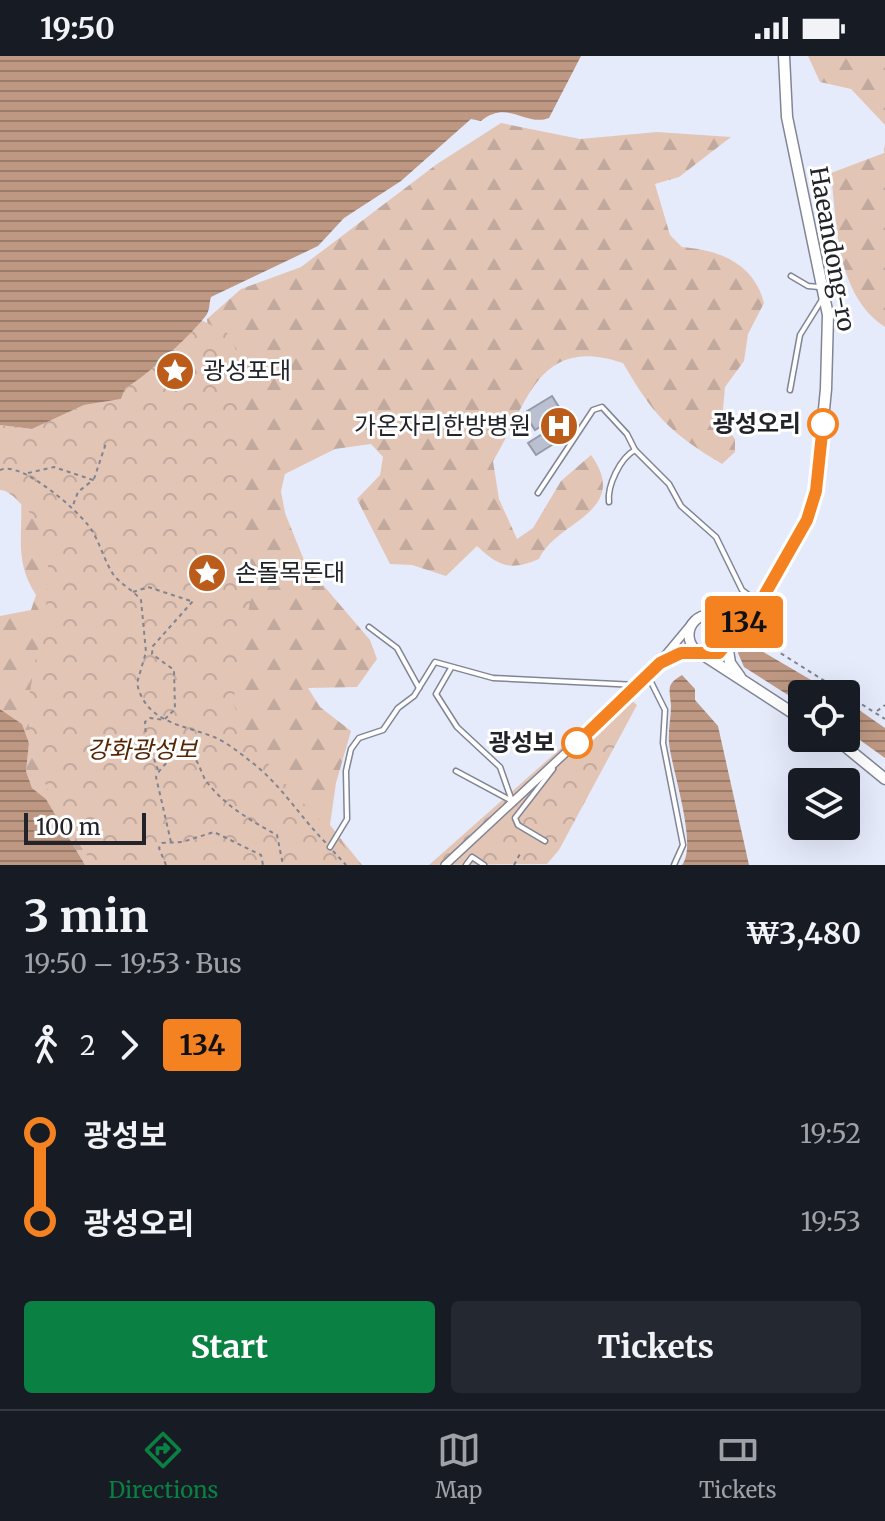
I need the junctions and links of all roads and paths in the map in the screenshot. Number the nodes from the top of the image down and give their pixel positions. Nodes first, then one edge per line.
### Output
1 (784, 56) edge
2 (791, 276) dead end
3 (823, 292) junction
4 (790, 390) dead end
5 (106, 443) dead end
6 (635, 450) junction
7 (0, 470) edge
8 (26, 473) junction
9 (93, 480) junction
10 (538, 493) dead end
11 (609, 502) dead end
12 (72, 509) junction
13 (773, 582) junction
14 (133, 592) junction
15 (757, 600) junction
16 (717, 617) junction
17 (693, 622) junction
18 (740, 626) junction
19 (369, 627) dead end
20 (728, 641) junction
21 (702, 654) junction
22 (660, 663) junction
23 (451, 668) junction
24 (648, 676) junction
25 (639, 685) junction
26 (419, 688) junction
27 (756, 692) junction
28 (885, 705) edge
29 (788, 711) edge
30 (876, 712) junction
31 (885, 719) edge
32 (164, 720) junction
33 (852, 752) edge
34 (559, 761) junction
35 (158, 771) junction
36 (456, 771) dead end
37 (885, 779) edge
38 (512, 801) junction
39 (545, 841) dead end
40 (171, 842) junction
41 (330, 847) junction
42 (521, 852) dead end
43 (448, 864) edge
44 (166, 865) edge
45 (263, 865) edge
46 (283, 865) edge
47 (346, 865) edge
48 (466, 865) edge
49 (484, 865) edge
50 (514, 865) edge
51 (674, 865) edge

1 - 3 main road, Haeandong-ro
2 - 3 lane
3 - 4 lane
3 - 13 main road, Haeandong-ro
5 - 9 path
6 - 10 lane
6 - 11 lane
6 - 15 lane
7 - 8 path
8 - 9 path
8 - 12 path
9 - 12 path
12 - 14 path
13 - 15 main road, Haeandong-ro
13 - 18 main road, Haeandong-ro
14 - 32 path
14 - 32 path
15 - 16 main road, Haeandong-ro
16 - 17 street
16 - 20 street
17 - 21 street
17 - 22 street
18 - 20 main road, Haeandong-ro
18 - 30 path
19 - 26 lane
20 - 21 street
20 - 27 main road
21 - 22 street
21 - 27 main road
22 - 24 street
23 - 25 lane
23 - 26 lane
23 - 38 lane
24 - 25 street
24 - 51 lane
25 - 34 street
26 - 41 lane
27 - 29 main road
28 - 30 path
30 - 31 path
32 - 35 path
32 - 41 path
33 - 37 main road
34 - 38 street
34 - 39 lane
35 - 40 path
35 - 46 path
36 - 38 lane
38 - 43 street
40 - 44 path
40 - 45 path
41 - 47 path
42 - 50 path
48 - 49 lane

